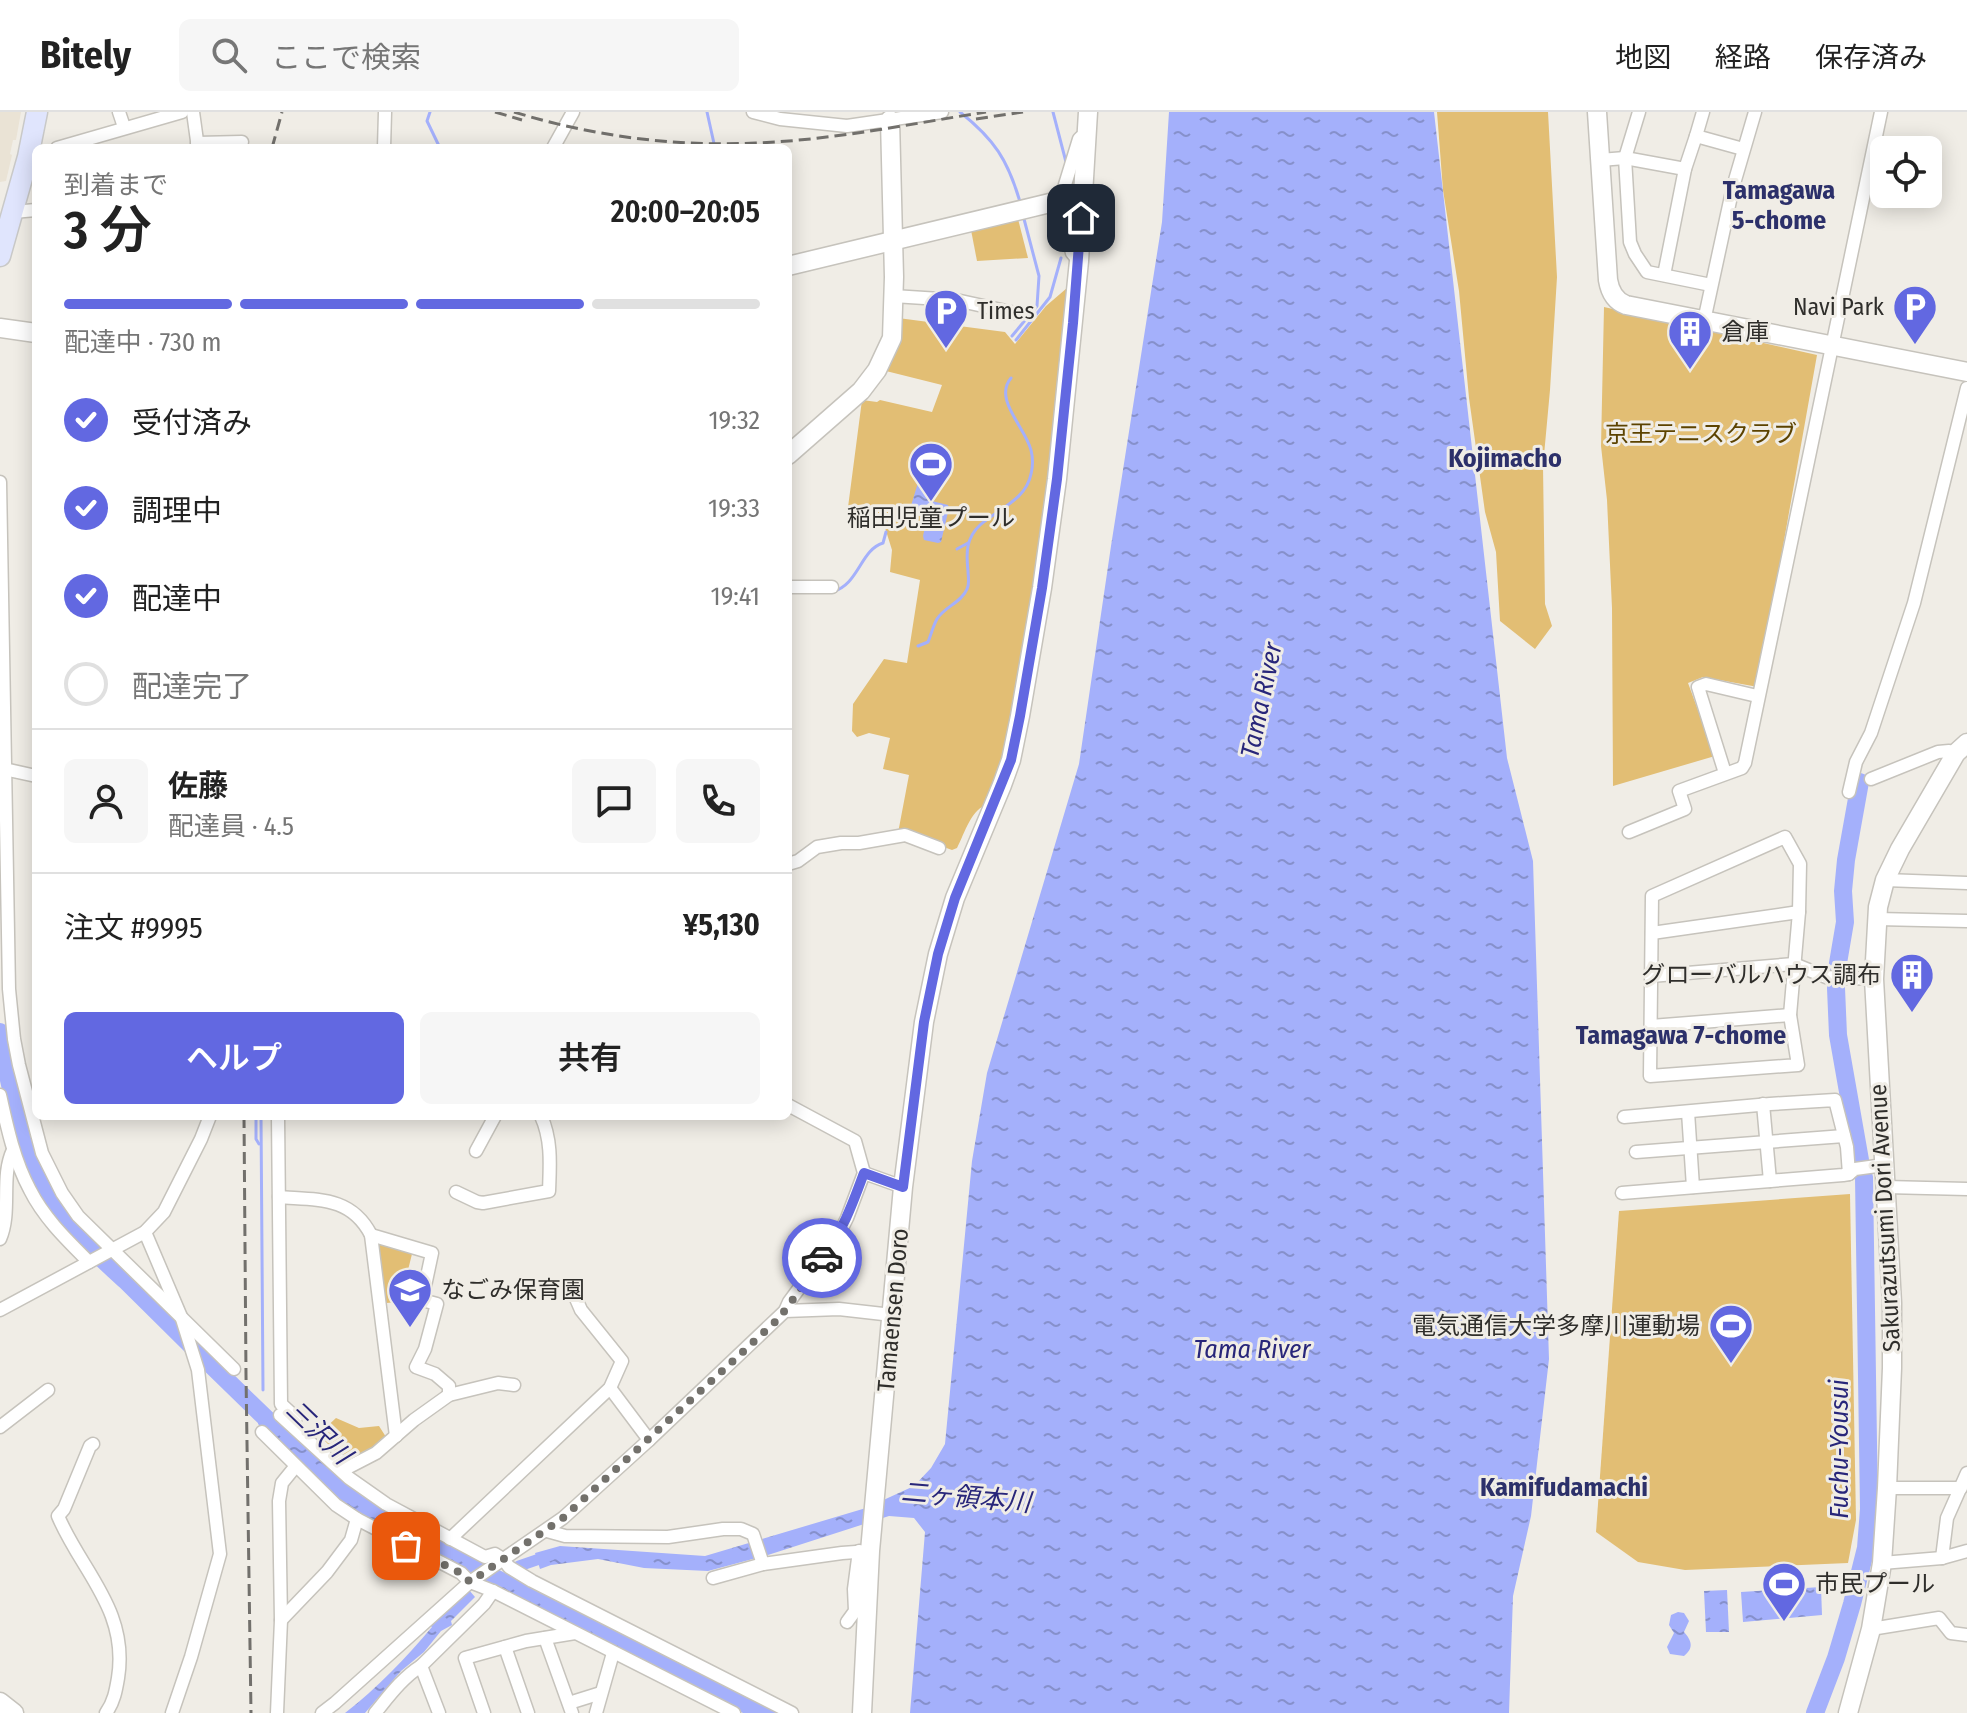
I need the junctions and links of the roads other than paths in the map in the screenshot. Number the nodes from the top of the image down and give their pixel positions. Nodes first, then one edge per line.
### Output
1 (37, 112) edge
2 (119, 112) edge
3 (182, 112) edge
4 (193, 112) edge
5 (385, 112) edge
6 (573, 112) edge
7 (753, 112) edge
8 (942, 112) edge
9 (1088, 112) edge
10 (1597, 112) edge
11 (1639, 112) edge
12 (1703, 112) edge
13 (1755, 112) edge
14 (1881, 112) edge
15 (803, 116) edge
16 (890, 116) edge
17 (124, 127) junction
18 (1087, 132) junction
19 (1696, 136) junction
20 (242, 142) dead end
21 (33, 144) edge
22 (70, 144) edge
23 (197, 144) edge
24 (212, 144) edge
25 (384, 144) edge
26 (555, 144) edge
27 (1743, 149) junction
28 (32, 156) edge
29 (1625, 158) junction
30 (1600, 160) junction
31 (1685, 169) junction
32 (1054, 202) junction
33 (32, 210) edge
34 (13, 212) junction
35 (893, 241) junction
36 (0, 256) edge
37 (1079, 261) junction
38 (792, 265) edge
39 (1664, 275) junction
40 (1711, 285) junction
41 (893, 296) junction
42 (1020, 314) dead end
43 (1704, 321) junction
44 (0, 328) edge
45 (32, 332) edge
46 (1831, 345) junction
47 (1967, 372) edge
48 (1967, 388) edge
49 (792, 451) edge
50 (0, 482) edge
51 (792, 587) edge
52 (832, 587) dead end
53 (1757, 696) junction
54 (1962, 748) edge
55 (2, 768) edge
56 (32, 772) edge
57 (1725, 773) junction
58 (1871, 779) dead end
59 (1849, 792) dead end
60 (1629, 832) dead end
61 (939, 848) dead end
62 (792, 863) edge
63 (1885, 880) junction
64 (1967, 883) edge
65 (1799, 912) junction
66 (1877, 919) junction
67 (1967, 921) edge
68 (1652, 933) junction
69 (1794, 964) junction
70 (1651, 976) junction
71 (1874, 979) junction
72 (1790, 1015) junction
73 (1651, 1026) junction
74 (31, 1090) edge
75 (0, 1095) edge
76 (1763, 1104) junction
77 (792, 1107) edge
78 (1688, 1112) junction
79 (1624, 1117) dead end
80 (36, 1120) edge
81 (208, 1120) edge
82 (278, 1120) edge
83 (493, 1120) edge
84 (542, 1120) edge
85 (1844, 1136) junction
86 (1766, 1143) junction
87 (1690, 1148) junction
88 (13, 1150) junction
89 (476, 1151) dead end
90 (1636, 1152) dead end
91 (1884, 1165) junction
92 (864, 1173) junction
93 (1849, 1174) junction
94 (1770, 1181) junction
95 (903, 1187) junction
96 (1693, 1187) junction
97 (1886, 1187) junction
98 (1967, 1189) edge
99 (456, 1192) dead end
100 (1622, 1193) dead end
101 (279, 1197) junction
102 (145, 1232) junction
103 (371, 1235) junction
104 (0, 1239) edge
105 (111, 1250) junction
106 (89, 1262) junction
107 (571, 1287) dead end
108 (0, 1310) edge
109 (785, 1311) junction
110 (892, 1315) junction
111 (182, 1319) junction
112 (234, 1369) dead end
113 (514, 1385) dead end
114 (610, 1388) junction
115 (48, 1390) dead end
116 (449, 1395) junction
117 (280, 1415) dead end
118 (0, 1427) edge
119 (262, 1432) dead end
120 (396, 1436) junction
121 (649, 1440) junction
122 (93, 1444) dead end
123 (295, 1467) junction
124 (1967, 1473) edge
125 (1887, 1488) junction
126 (1961, 1488) junction
127 (357, 1519) junction
128 (547, 1531) junction
129 (450, 1539) junction
130 (867, 1548) junction
131 (1967, 1551) edge
132 (1942, 1558) junction
133 (499, 1562) junction
134 (1882, 1563) junction
135 (763, 1564) junction
136 (713, 1578) dead end
137 (472, 1581) junction
138 (493, 1591) junction
139 (281, 1620) junction
140 (847, 1622) dead end
141 (1871, 1629) junction
142 (575, 1633) junction
143 (1967, 1635) edge
144 (545, 1638) junction
145 (505, 1647) junction
146 (613, 1653) junction
147 (421, 1666) junction
148 (601, 1693) junction
149 (0, 1702) edge
150 (570, 1708) edge
151 (14, 1713) edge
152 (106, 1713) edge
153 (172, 1713) edge
154 (277, 1713) edge
155 (322, 1713) edge
156 (375, 1713) edge
157 (439, 1713) edge
158 (484, 1713) edge
159 (528, 1713) edge
160 (596, 1713) edge
161 (734, 1713) edge
162 (792, 1713) edge
163 (862, 1713) edge
164 (1848, 1713) edge

1 - 21 main road
2 - 17 street
3 - 17 street
4 - 23 street
5 - 25 street
6 - 26 street
7 - 15 street
8 - 16 street
9 - 18 street, Tamaensen Doro
10 - 30 street
11 - 29 street
12 - 19 street
13 - 27 street
14 - 46 street
15 - 16 street
16 - 35 street
17 - 22 street
18 - 32 street
18 - 37 street, Tamaensen Doro
19 - 27 street
19 - 31 street
20 - 24 street
27 - 40 street
28 - 34 main road
29 - 30 street
29 - 31 street
29 - 39 street
30 - 43 street
31 - 39 street
32 - 35 street
32 - 37 street
33 - 34 street
34 - 36 main road
35 - 38 street
35 - 41 street
37 - 95 street, Tamaensen Doro
39 - 40 street
40 - 43 street
41 - 42 street
41 - 49 street
43 - 46 street
44 - 45 street
46 - 47 street
46 - 53 street
48 - 59 street
50 - 55 street
51 - 52 street
53 - 57 street
53 - 57 street
54 - 58 street
54 - 63 street, Sakurazutsumi Dori Avenue
55 - 56 street
55 - 74 street
57 - 60 street
61 - 62 street
63 - 64 street
63 - 66 street, Sakurazutsumi Dori Avenue
65 - 68 street
65 - 68 street
65 - 69 street
66 - 67 street
66 - 71 street, Sakurazutsumi Dori Avenue
68 - 70 street
69 - 70 street
69 - 71 street
69 - 72 street
70 - 73 street
71 - 91 street, Sakurazutsumi Dori Avenue
72 - 73 street
72 - 73 street
75 - 88 street
76 - 78 street
76 - 85 street
76 - 86 street
77 - 92 street
78 - 79 street
78 - 87 street
80 - 105 street
81 - 102 street
82 - 101 street
83 - 89 street
84 - 99 street
85 - 86 street
85 - 93 street
86 - 87 street
86 - 94 street
87 - 90 street
87 - 96 street
88 - 104 street
88 - 106 street
91 - 93 street
91 - 97 street, Sakurazutsumi Dori Avenue
92 - 95 street
92 - 109 street
93 - 94 street
94 - 96 street
95 - 110 street, Tamaensen Doro
96 - 100 street
97 - 98 street
97 - 125 street, Sakurazutsumi Dori Avenue
101 - 103 street
101 - 120 street
102 - 105 street
102 - 111 street
103 - 116 street
103 - 120 street
105 - 106 street
105 - 111 street
106 - 108 street
107 - 114 street
109 - 110 street
109 - 121 street
110 - 130 street, Tamaensen Doro
111 - 112 street
111 - 153 street
113 - 116 street
114 - 121 street
114 - 129 street
115 - 118 street
116 - 120 street
117 - 129 street
119 - 123 street
121 - 128 street
122 - 152 street
123 - 127 street
123 - 139 street
124 - 126 street
125 - 126 street
125 - 134 street, Sakurazutsumi Dori Avenue
126 - 132 street
127 - 137 street
127 - 139 street
128 - 133 street
128 - 135 street
129 - 133 street
130 - 135 street
130 - 140 street
130 - 163 street, Tamaensen Doro
131 - 132 street
132 - 134 street
133 - 137 street
133 - 162 street
134 - 141 street, Sakurazutsumi Dori Avenue
135 - 136 street
137 - 138 street
137 - 155 street
138 - 142 street
138 - 147 street
139 - 154 street
141 - 143 street
141 - 164 street, Sakurazutsumi Dori Avenue
142 - 144 street
142 - 146 street
144 - 145 street
144 - 150 street
145 - 158 street
145 - 159 street
146 - 148 street
146 - 161 street
147 - 156 street
147 - 157 street
148 - 150 street
148 - 160 street
149 - 151 street

